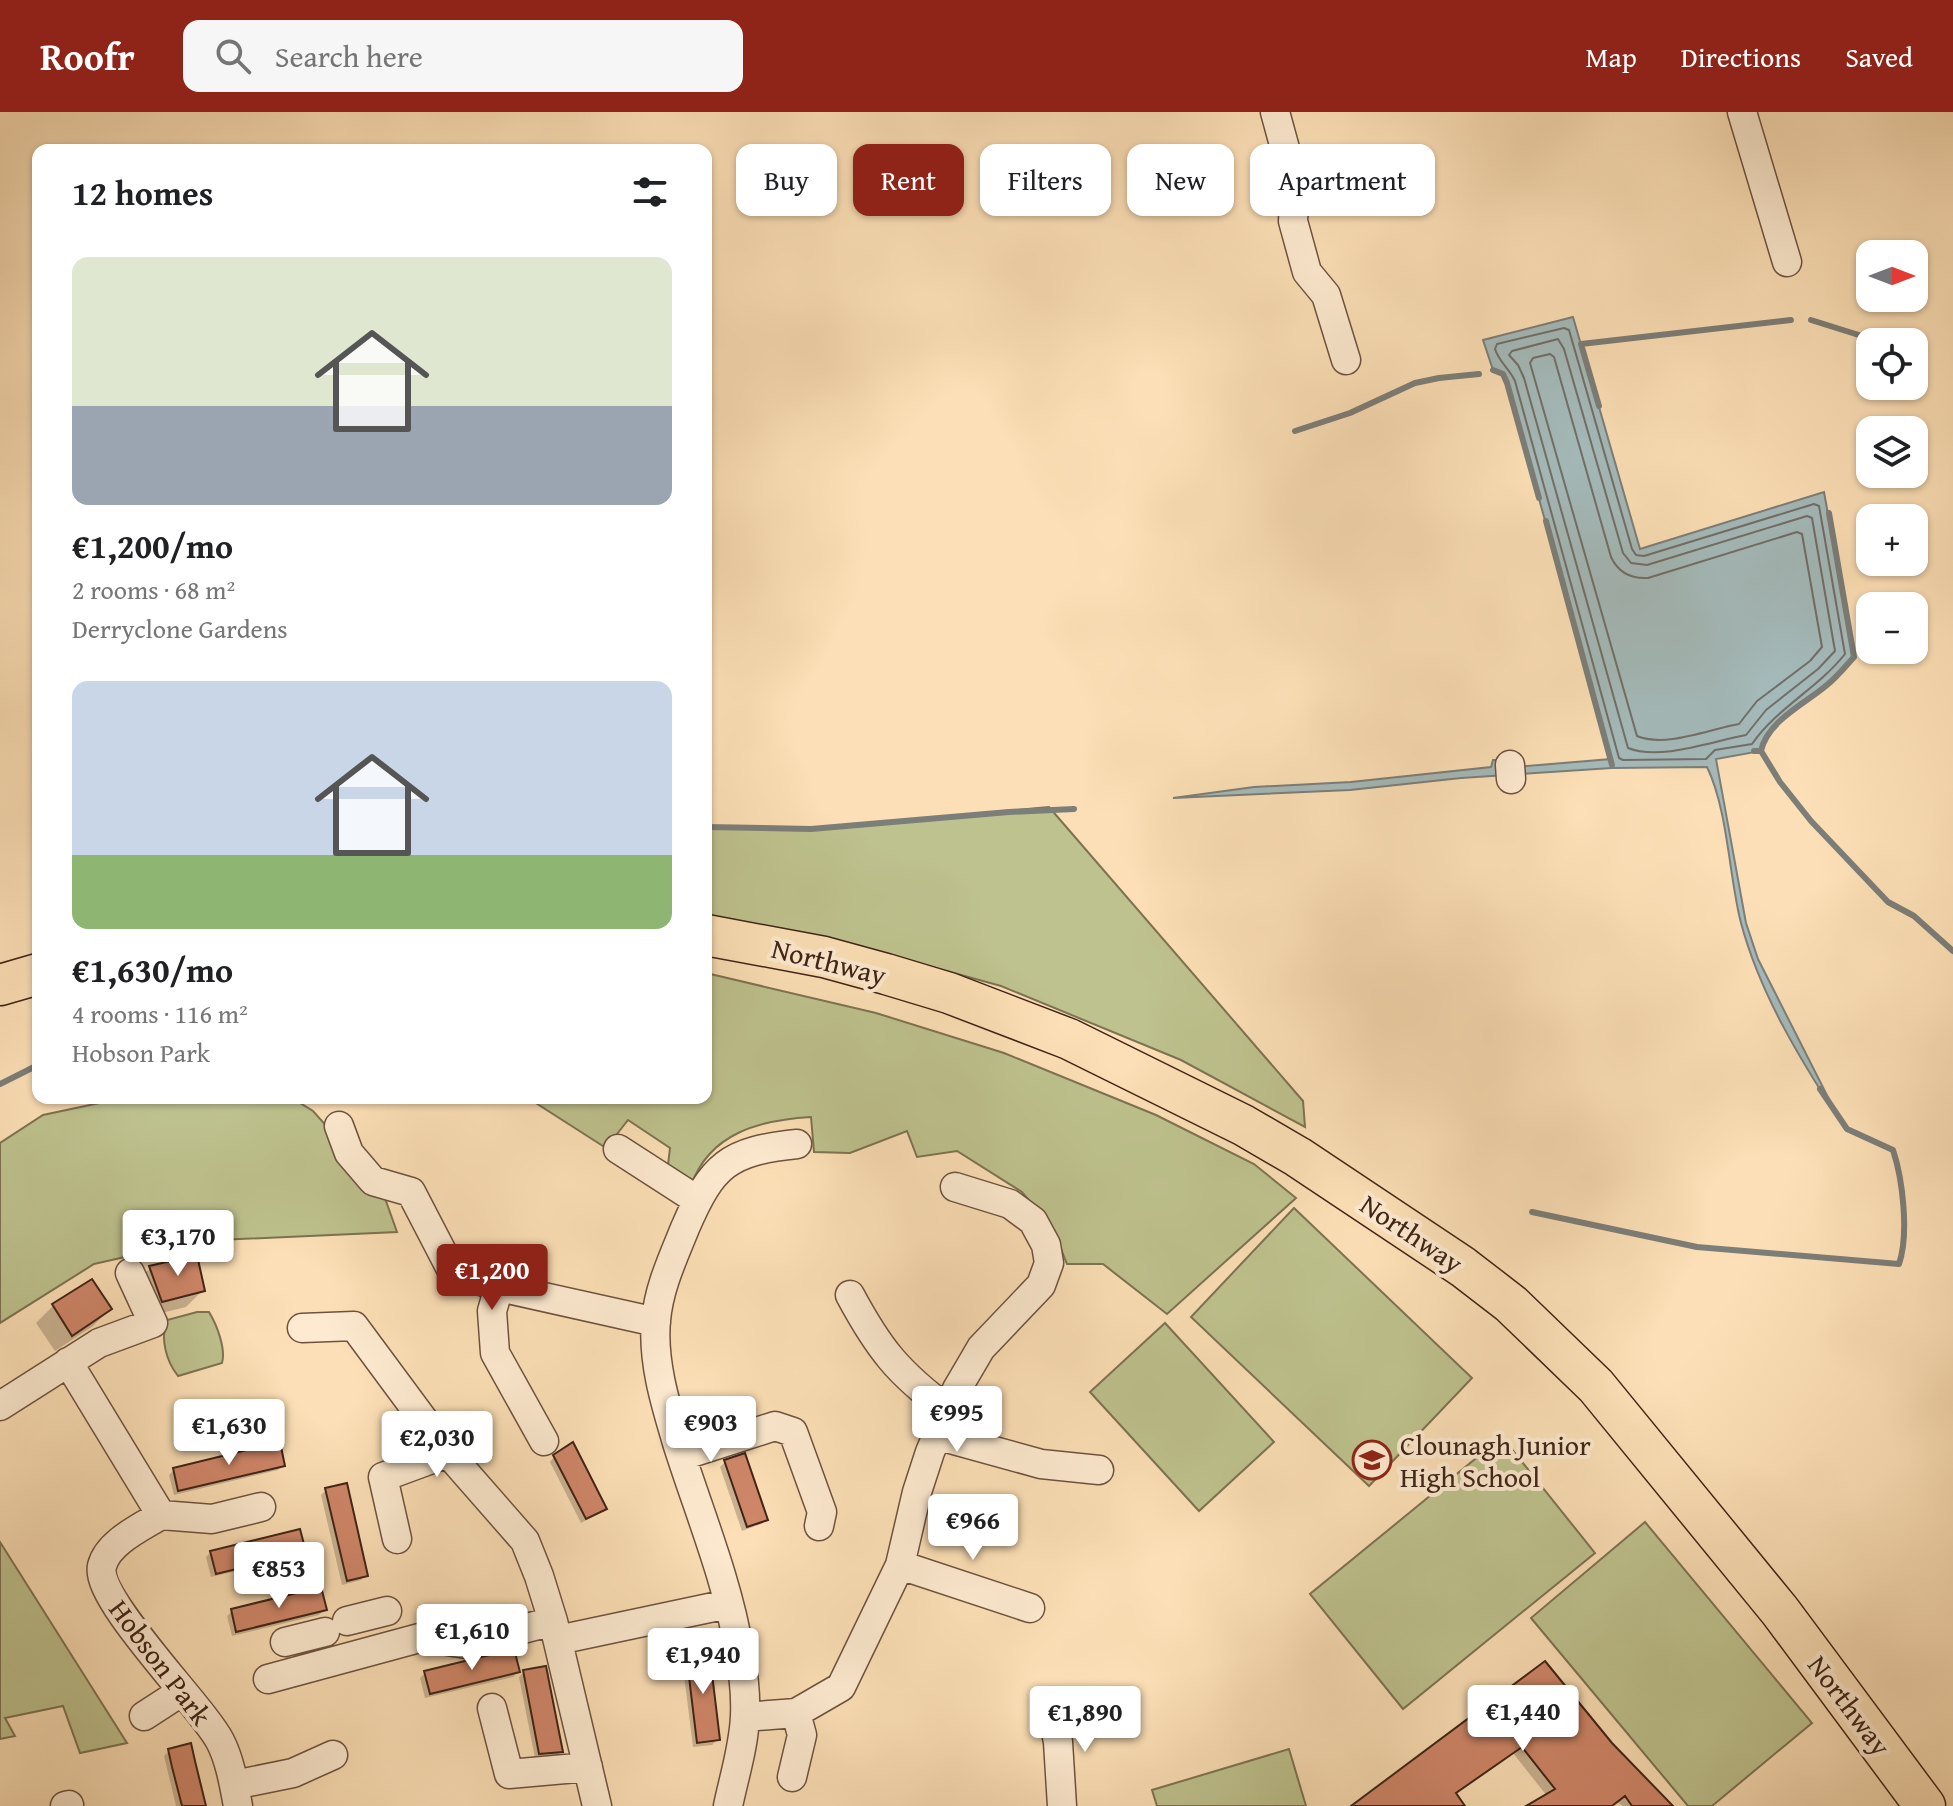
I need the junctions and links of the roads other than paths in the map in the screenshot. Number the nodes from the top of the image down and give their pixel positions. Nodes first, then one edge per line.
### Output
1 (1275, 112) edge
2 (1742, 112) edge
3 (1787, 262) dead end
4 (1346, 360) dead end
5 (712, 936) edge
6 (32, 976) edge
7 (0, 985) edge
8 (339, 1126) dead end
9 (797, 1144) dead end
10 (618, 1149) dead end
11 (955, 1187) dead end
12 (697, 1200) junction
13 (130, 1273) dead end
14 (499, 1287) junction
15 (850, 1295) dead end
16 (656, 1322) junction
17 (302, 1328) dead end
18 (68, 1362) junction
19 (0, 1406) edge
20 (942, 1422) junction
21 (544, 1441) dead end
22 (448, 1453) junction
23 (682, 1456) junction
24 (1099, 1470) dead end
25 (261, 1507) dead end
26 (161, 1515) junction
27 (819, 1526) dead end
28 (397, 1539) dead end
29 (900, 1565) junction
30 (728, 1604) junction
31 (1030, 1608) dead end
32 (555, 1630) junction
33 (387, 1647) junction
34 (310, 1668) junction
35 (268, 1679) dead end
36 (181, 1692) junction
37 (492, 1708) dead end
38 (796, 1713) junction
39 (144, 1716) dead end
40 (745, 1717) junction
41 (1047, 1720) dead end
42 (333, 1755) dead end
43 (588, 1767) junction
44 (792, 1777) dead end
45 (236, 1796) edge
46 (597, 1806) edge
47 (728, 1806) edge
48 (1062, 1806) edge
49 (1925, 1806) edge

1 - 4 street
2 - 3 street
5 - 49 highway, Northway
6 - 7 highway
8 - 14 street
9 - 12 street
10 - 12 street
11 - 20 street
12 - 16 street
13 - 18 street
14 - 16 street
14 - 21 street
15 - 20 street
16 - 23 street
17 - 22 street
18 - 19 street
18 - 26 street
20 - 24 street
20 - 29 street
22 - 28 street
22 - 32 street
23 - 27 street
23 - 30 street
25 - 26 street
26 - 36 street, Hobson Park
29 - 31 street
29 - 38 street
30 - 32 street
30 - 40 street
32 - 33 street
32 - 43 street
33 - 34 street
33 - 34 street
34 - 35 street
36 - 39 street
36 - 45 street, Hobson Park
37 - 43 street
38 - 40 street
38 - 44 street
40 - 47 street
41 - 48 street
42 - 45 street
43 - 46 street

